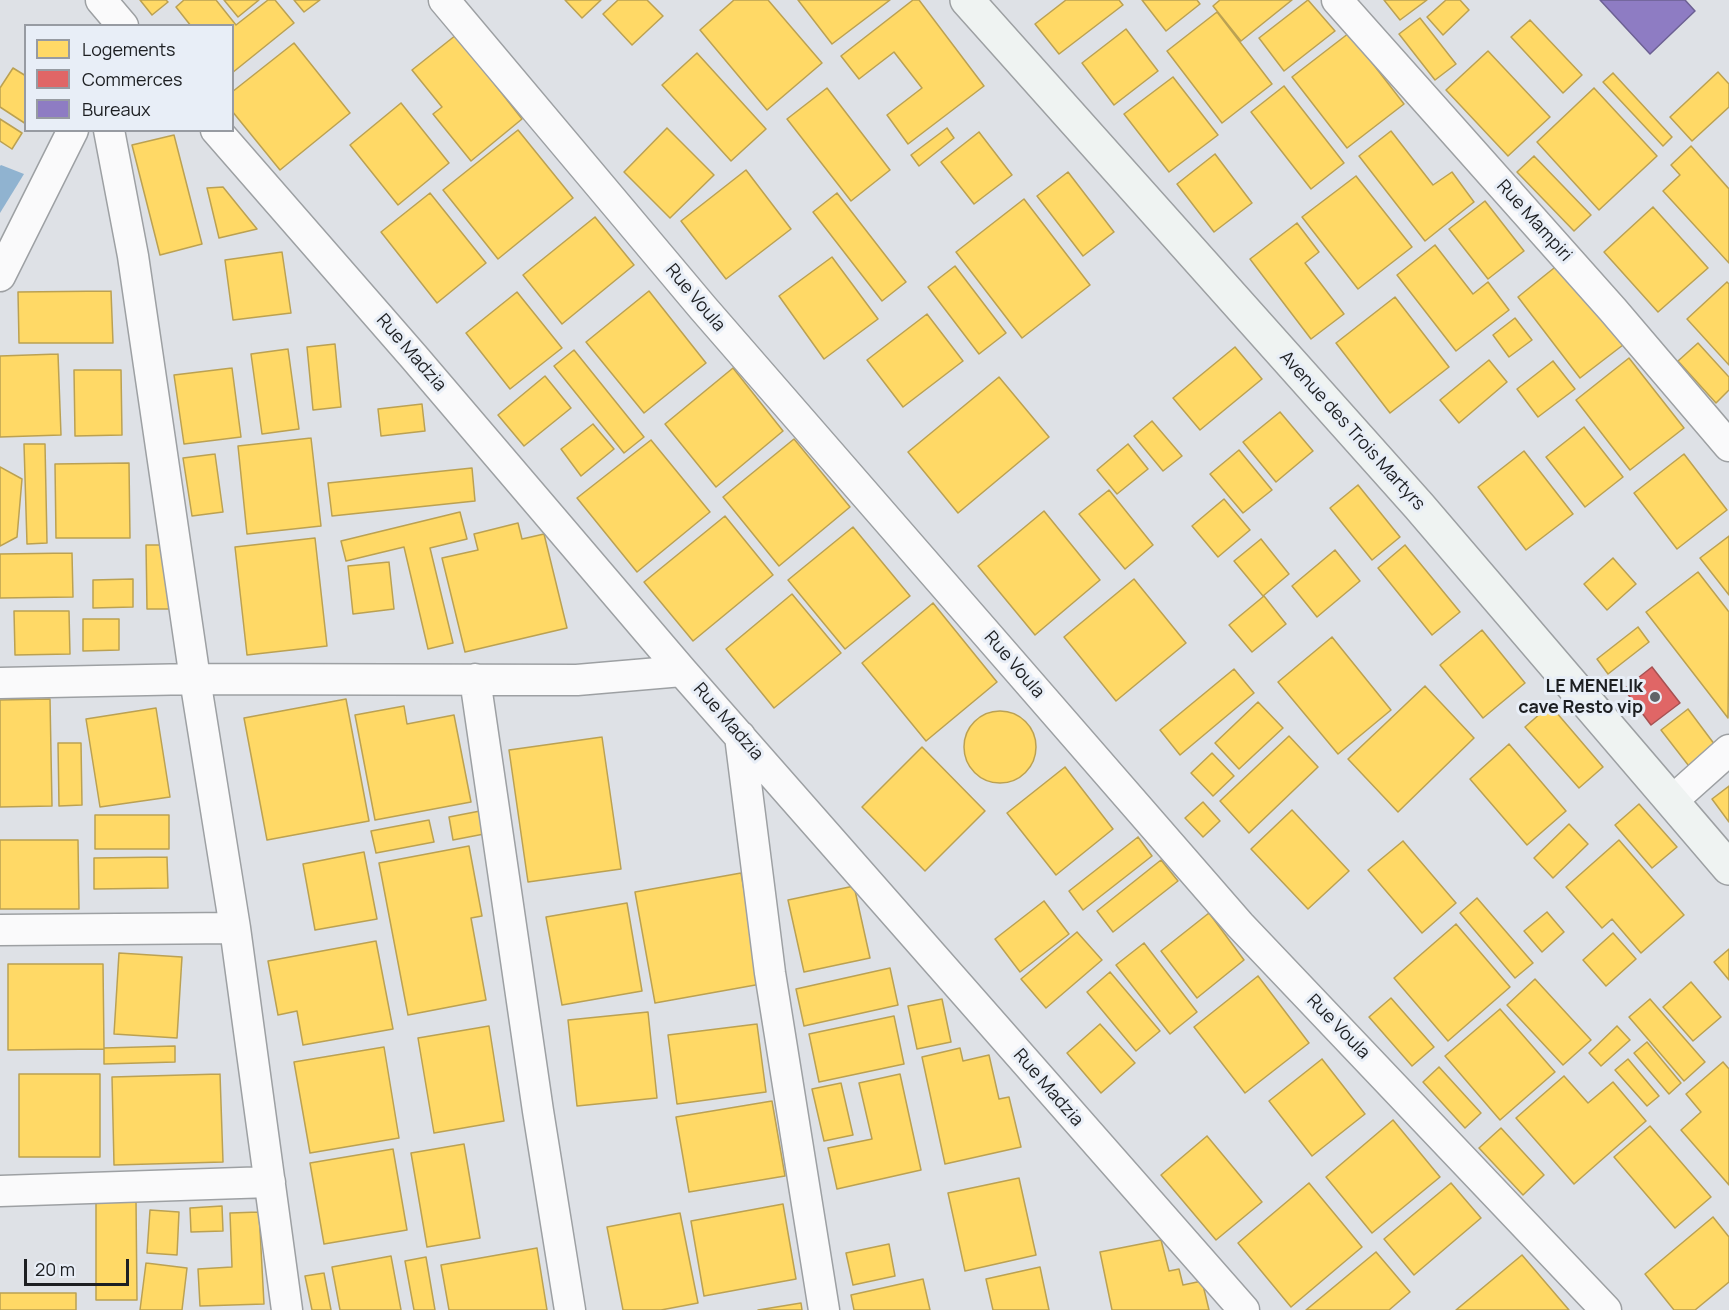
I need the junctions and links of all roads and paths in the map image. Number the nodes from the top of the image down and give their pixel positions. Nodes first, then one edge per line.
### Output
1 (444, 0) edge
2 (967, 0) edge
3 (1336, 0) edge
4 (72, 132) edge
5 (109, 132) edge
6 (218, 132) edge
7 (0, 276) edge
8 (1729, 446) edge
9 (682, 671) junction
10 (195, 679) junction
11 (475, 679) junction
12 (0, 682) edge
13 (740, 736) junction
14 (1729, 750) edge
15 (1672, 801) junction
16 (1729, 868) edge
17 (235, 928) junction
18 (0, 930) edge
19 (270, 1182) junction
20 (0, 1191) edge
21 (287, 1310) edge
22 (570, 1310) edge
23 (824, 1310) edge
24 (1244, 1310) edge
25 (1606, 1310) edge

1 - 25 street, Rue Voula
2 - 15 main road, Avenue des Trois Martyrs
3 - 8 street, Rue Mampiri
4 - 7 street
5 - 10 street
6 - 9 street, Rue Madzia
9 - 11 street
9 - 13 street, Rue Madzia
10 - 11 street
10 - 12 street
10 - 17 street
11 - 22 street
13 - 23 street
13 - 24 street, Rue Madzia
14 - 15 street
15 - 16 main road, Avenue des Trois Martyrs
17 - 18 street
17 - 19 street
19 - 20 street
19 - 21 street

